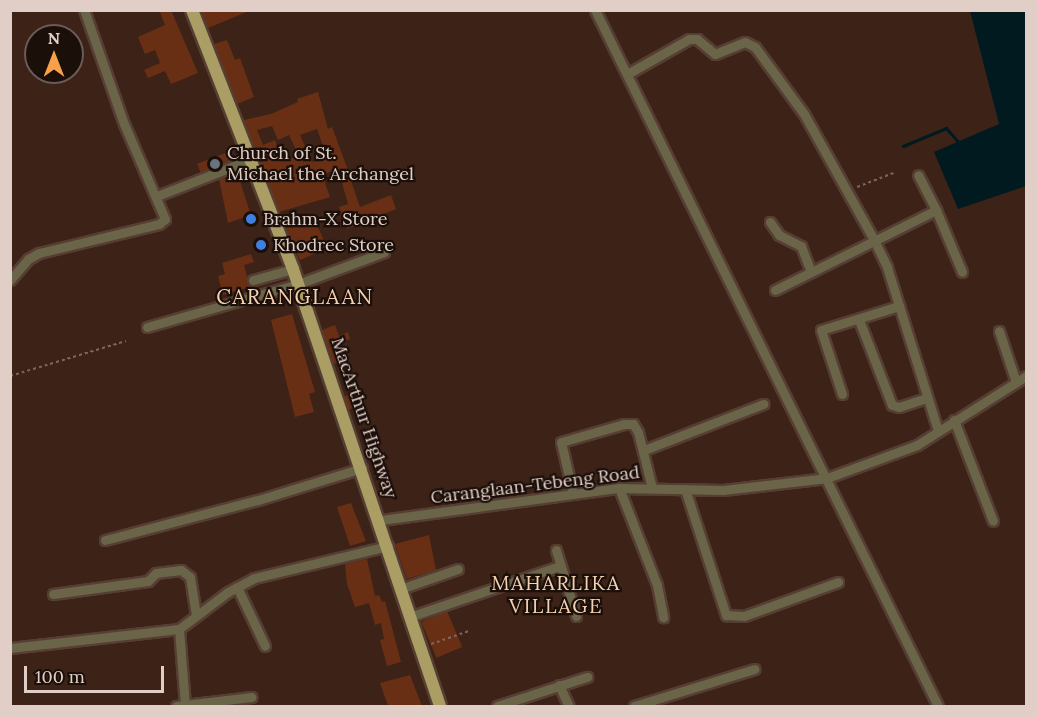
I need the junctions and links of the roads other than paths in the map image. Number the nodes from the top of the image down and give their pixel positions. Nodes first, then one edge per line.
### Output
1 (84, 10) edge
2 (192, 10) edge
3 (595, 10) edge
4 (629, 73) junction
5 (252, 159) junction
6 (918, 175) dead end
7 (157, 196) junction
8 (936, 210) junction
9 (770, 222) dead end
10 (874, 240) junction
11 (384, 252) dead end
12 (293, 269) junction
13 (811, 272) junction
14 (962, 272) dead end
15 (10, 280) edge
16 (253, 280) dead end
17 (298, 284) junction
18 (775, 290) dead end
19 (899, 306) junction
20 (859, 320) junction
21 (147, 327) dead end
22 (999, 331) dead end
23 (1026, 376) edge
24 (1016, 382) junction
25 (842, 394) dead end
26 (927, 398) junction
27 (763, 404) dead end
28 (954, 420) junction
29 (938, 431) junction
30 (644, 450) junction
31 (362, 468) junction
32 (827, 478) junction
33 (619, 488) junction
34 (652, 488) junction
35 (685, 489) junction
36 (573, 494) junction
37 (381, 520) junction
38 (993, 521) dead end
39 (105, 540) dead end
40 (388, 546) junction
41 (556, 550) dead end
42 (560, 566) junction
43 (458, 569) dead end
44 (838, 582) dead end
45 (237, 587) junction
46 (403, 588) junction
47 (53, 594) dead end
48 (196, 615) junction
49 (412, 616) junction
50 (576, 616) dead end
51 (663, 617) dead end
52 (179, 629) junction
53 (265, 646) dead end
54 (10, 648) edge
55 (754, 669) dead end
56 (587, 677) dead end
57 (559, 685) junction
58 (251, 697) dead end
59 (177, 706) edge
60 (185, 706) edge
61 (191, 706) edge
62 (440, 706) edge
63 (500, 706) edge
64 (570, 706) edge
65 (634, 706) edge
66 (938, 706) edge

1 - 7 street
2 - 5 main road, MacArthur Highway
3 - 4 street
4 - 10 street
4 - 32 street
5 - 7 street
5 - 12 main road, MacArthur Highway
6 - 8 street
7 - 15 street
8 - 10 street
8 - 14 street
9 - 13 street
10 - 13 street
10 - 19 street
11 - 17 street
12 - 16 street
12 - 17 main road, MacArthur Highway
13 - 18 street
17 - 21 street
17 - 31 main road, MacArthur Highway
19 - 20 street
19 - 26 street
20 - 25 street
20 - 26 street
22 - 24 street
23 - 24 street, Caranglaan-Tebeng Road
24 - 28 street, Caranglaan-Tebeng Road
26 - 29 street
27 - 30 street
28 - 29 street, Caranglaan-Tebeng Road
28 - 38 street
29 - 32 street, Caranglaan-Tebeng Road
30 - 34 street
30 - 36 street
31 - 37 main road, MacArthur Highway
31 - 39 street
32 - 35 street, Caranglaan-Tebeng Road
32 - 66 street
33 - 34 street, Caranglaan-Tebeng Road
33 - 36 street, Caranglaan-Tebeng Road
33 - 51 street
34 - 35 street, Caranglaan-Tebeng Road
35 - 44 street
36 - 37 street, Caranglaan-Tebeng Road
37 - 40 main road, MacArthur Highway
40 - 45 street
40 - 46 main road, MacArthur Highway
41 - 42 street
42 - 49 street
42 - 50 street
43 - 46 street
45 - 48 street
45 - 53 street
46 - 49 main road, MacArthur Highway
47 - 48 street
48 - 52 street
49 - 62 main road, MacArthur Highway
52 - 54 street
52 - 60 street
55 - 65 street
56 - 57 street
57 - 63 street
57 - 64 street
58 - 61 street
59 - 60 street
60 - 61 street

